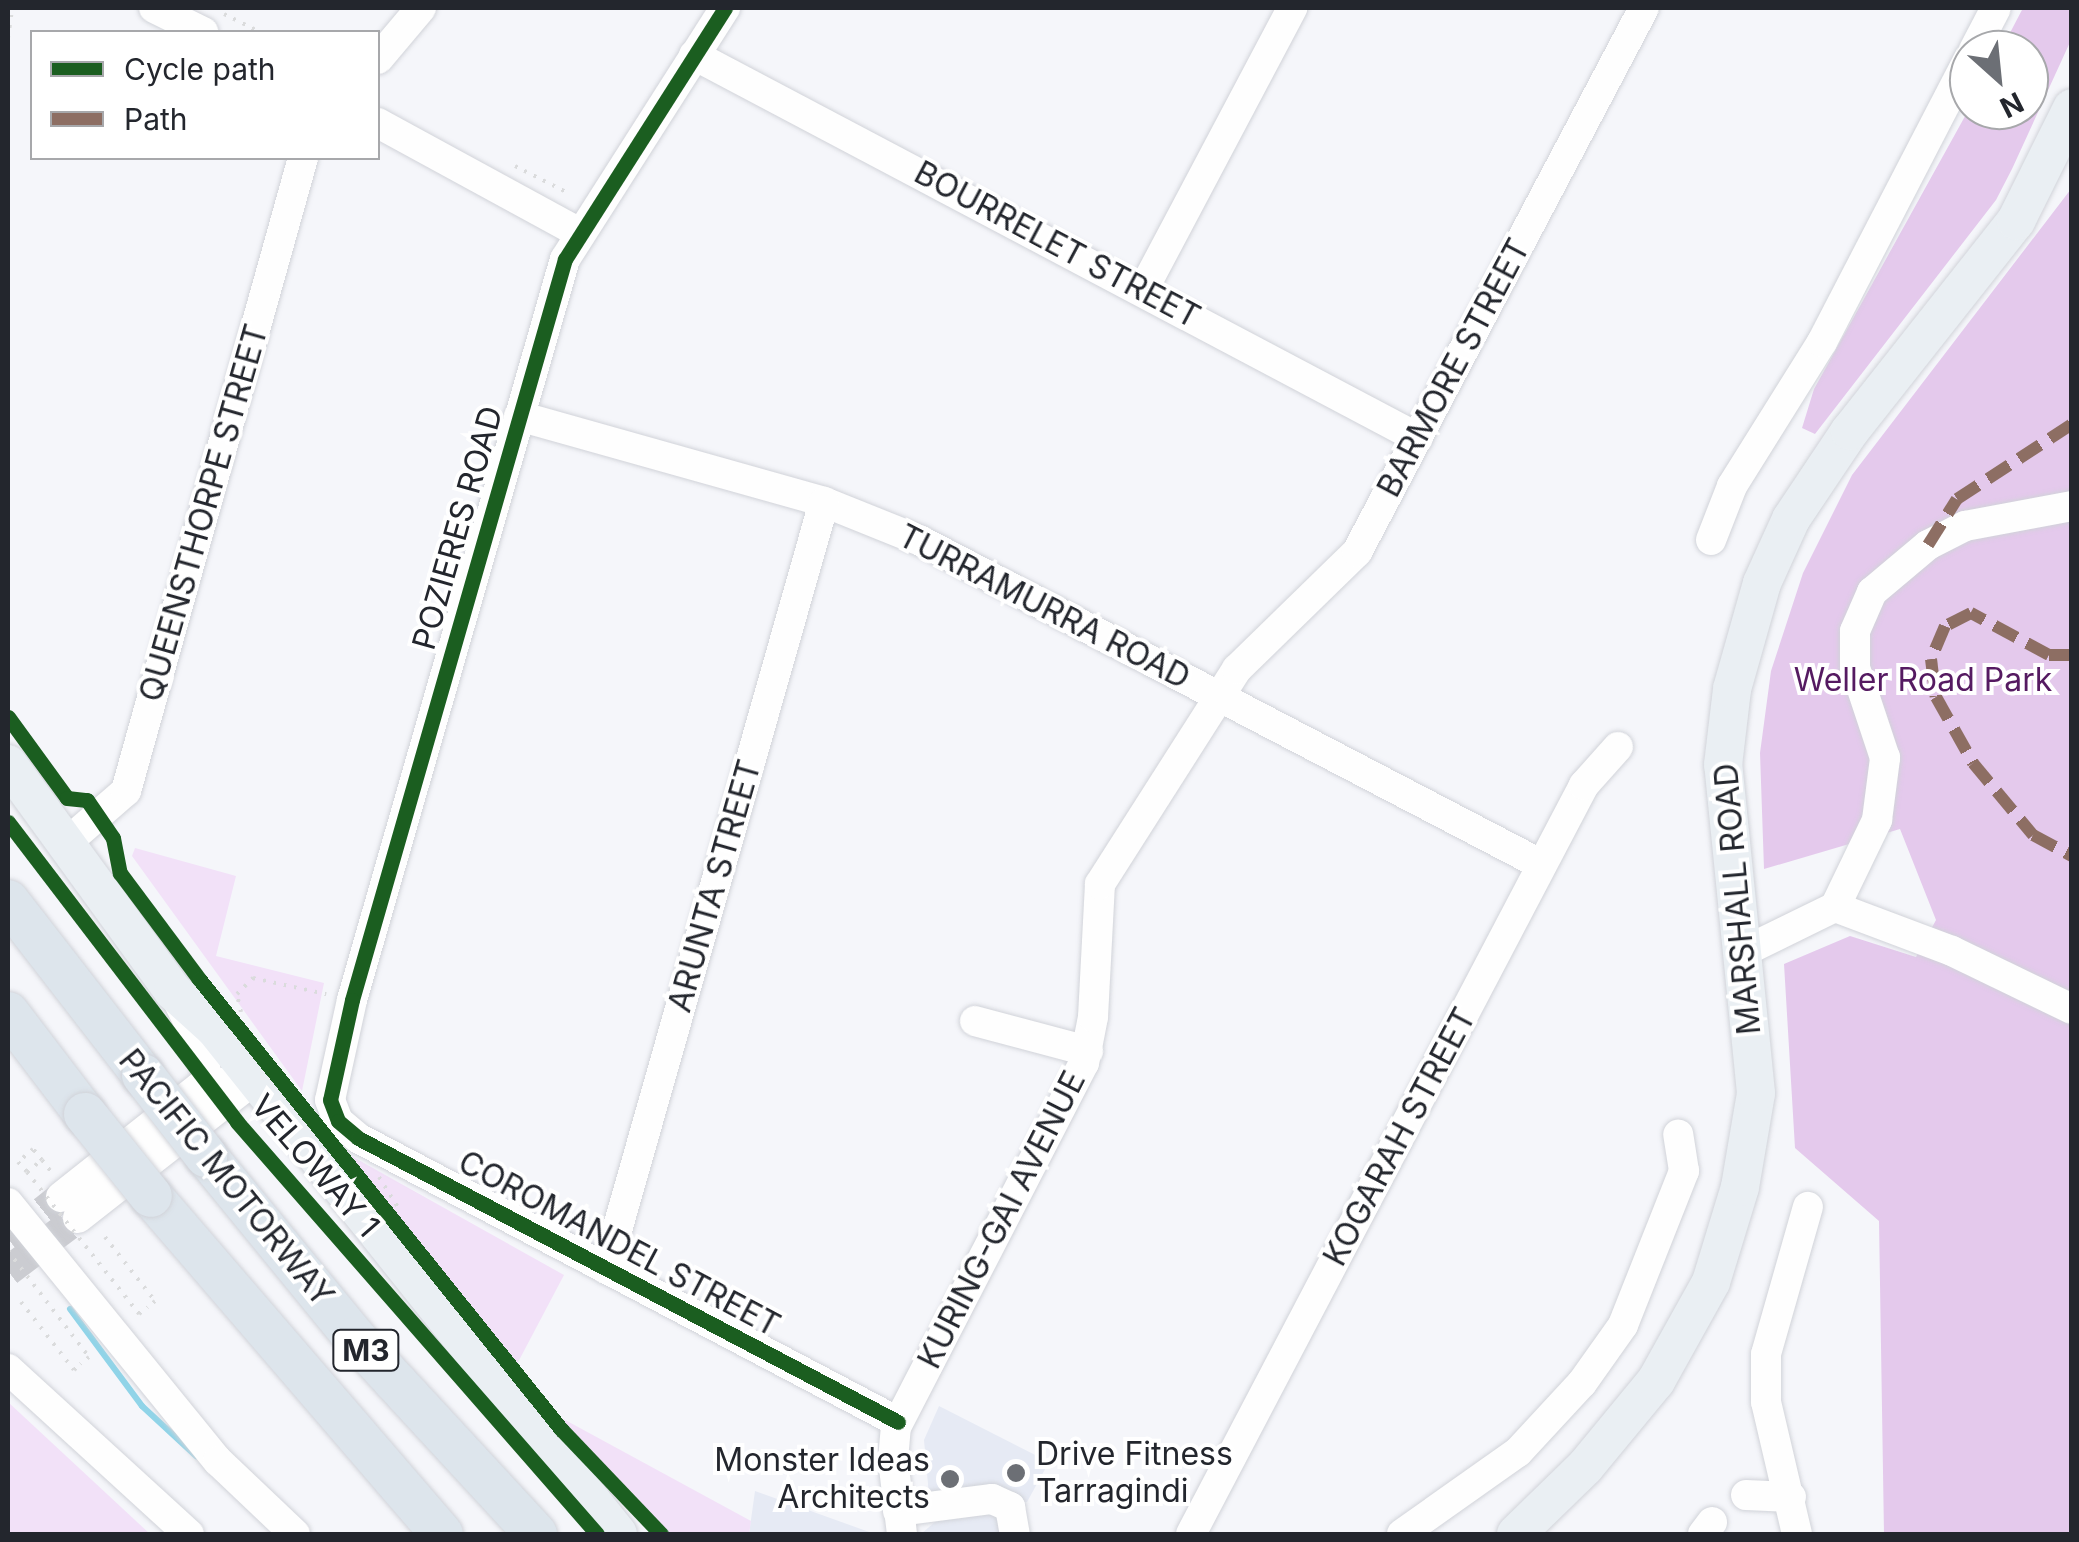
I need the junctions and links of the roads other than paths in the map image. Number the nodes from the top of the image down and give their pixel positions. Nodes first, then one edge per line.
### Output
1 (154, 8) edge
2 (422, 8) edge
3 (725, 8) edge
4 (1292, 8) edge
5 (1644, 8) edge
6 (198, 30) edge
7 (694, 55) junction
8 (380, 57) edge
9 (1949, 98) edge
10 (2072, 108) edge
11 (380, 124) edge
12 (302, 160) edge
13 (578, 232) junction
14 (1143, 290) junction
15 (519, 416) junction
16 (1418, 438) junction
17 (824, 502) junction
18 (2072, 506) edge
19 (1711, 540) dead end
20 (1220, 696) junction
21 (1618, 747) dead end
22 (8, 764) edge
23 (65, 844) junction
24 (1542, 864) junction
25 (8, 901) edge
26 (1835, 906) junction
27 (1742, 952) junction
28 (173, 991) junction
29 (2072, 1008) edge
30 (8, 1013) edge
31 (975, 1021) dead end
32 (1088, 1050) junction
33 (253, 1079) junction
34 (208, 1082) junction
35 (330, 1100) joint
36 (1678, 1134) dead end
37 (8, 1203) edge
38 (1808, 1207) dead end
39 (606, 1270) junction
40 (8, 1369) edge
41 (898, 1422) junction
42 (1746, 1496) dead end
43 (1791, 1496) junction
44 (900, 1522) edge
45 (189, 1534) edge
46 (296, 1534) edge
47 (442, 1534) edge
48 (536, 1534) edge
49 (618, 1534) edge
50 (1015, 1534) edge
51 (1191, 1534) edge
52 (1402, 1534) edge
53 (1516, 1534) edge
54 (1798, 1534) edge

1 - 6 street
2 - 8 street
3 - 7 street, POZIERES ROAD
4 - 14 street
5 - 16 street, BARMORE STREET
7 - 13 street, POZIERES ROAD
7 - 14 street, BOURRELET STREET
9 - 19 street
10 - 27 main road, MARSHALL ROAD
11 - 13 street
12 - 23 street, QUEENSTHORPE STREET
13 - 15 street, POZIERES ROAD
14 - 16 street, BOURRELET STREET
15 - 17 street, TURRAMURRA ROAD
15 - 35 street, POZIERES ROAD
16 - 20 street, BARMORE STREET
17 - 20 street, TURRAMURRA ROAD
17 - 39 street, ARUNTA STREET
18 - 26 street
20 - 24 street, TURRAMURRA ROAD
20 - 32 street, KURING-GAI AVENUE
21 - 24 street, KOGARAH STREET
22 - 23 main road
23 - 28 main road
24 - 51 street, KOGARAH STREET
25 - 48 highway, PACIFIC MOTORWAY / M3, bridge
26 - 27 street
26 - 29 street
27 - 53 main road, MARSHALL ROAD
28 - 33 main road
28 - 34 street
30 - 47 highway, PACIFIC MOTORWAY / M3, bridge
31 - 32 street
32 - 41 street, KURING-GAI AVENUE
33 - 34 street
33 - 34 street
33 - 49 main road
35 - 39 street, COROMANDEL STREET
36 - 52 street
37 - 46 street, bridge
38 - 43 street
39 - 41 street, COROMANDEL STREET
40 - 45 street
41 - 44 street, KURING-GAI AVENUE
42 - 43 street
43 - 54 street
44 - 50 street

